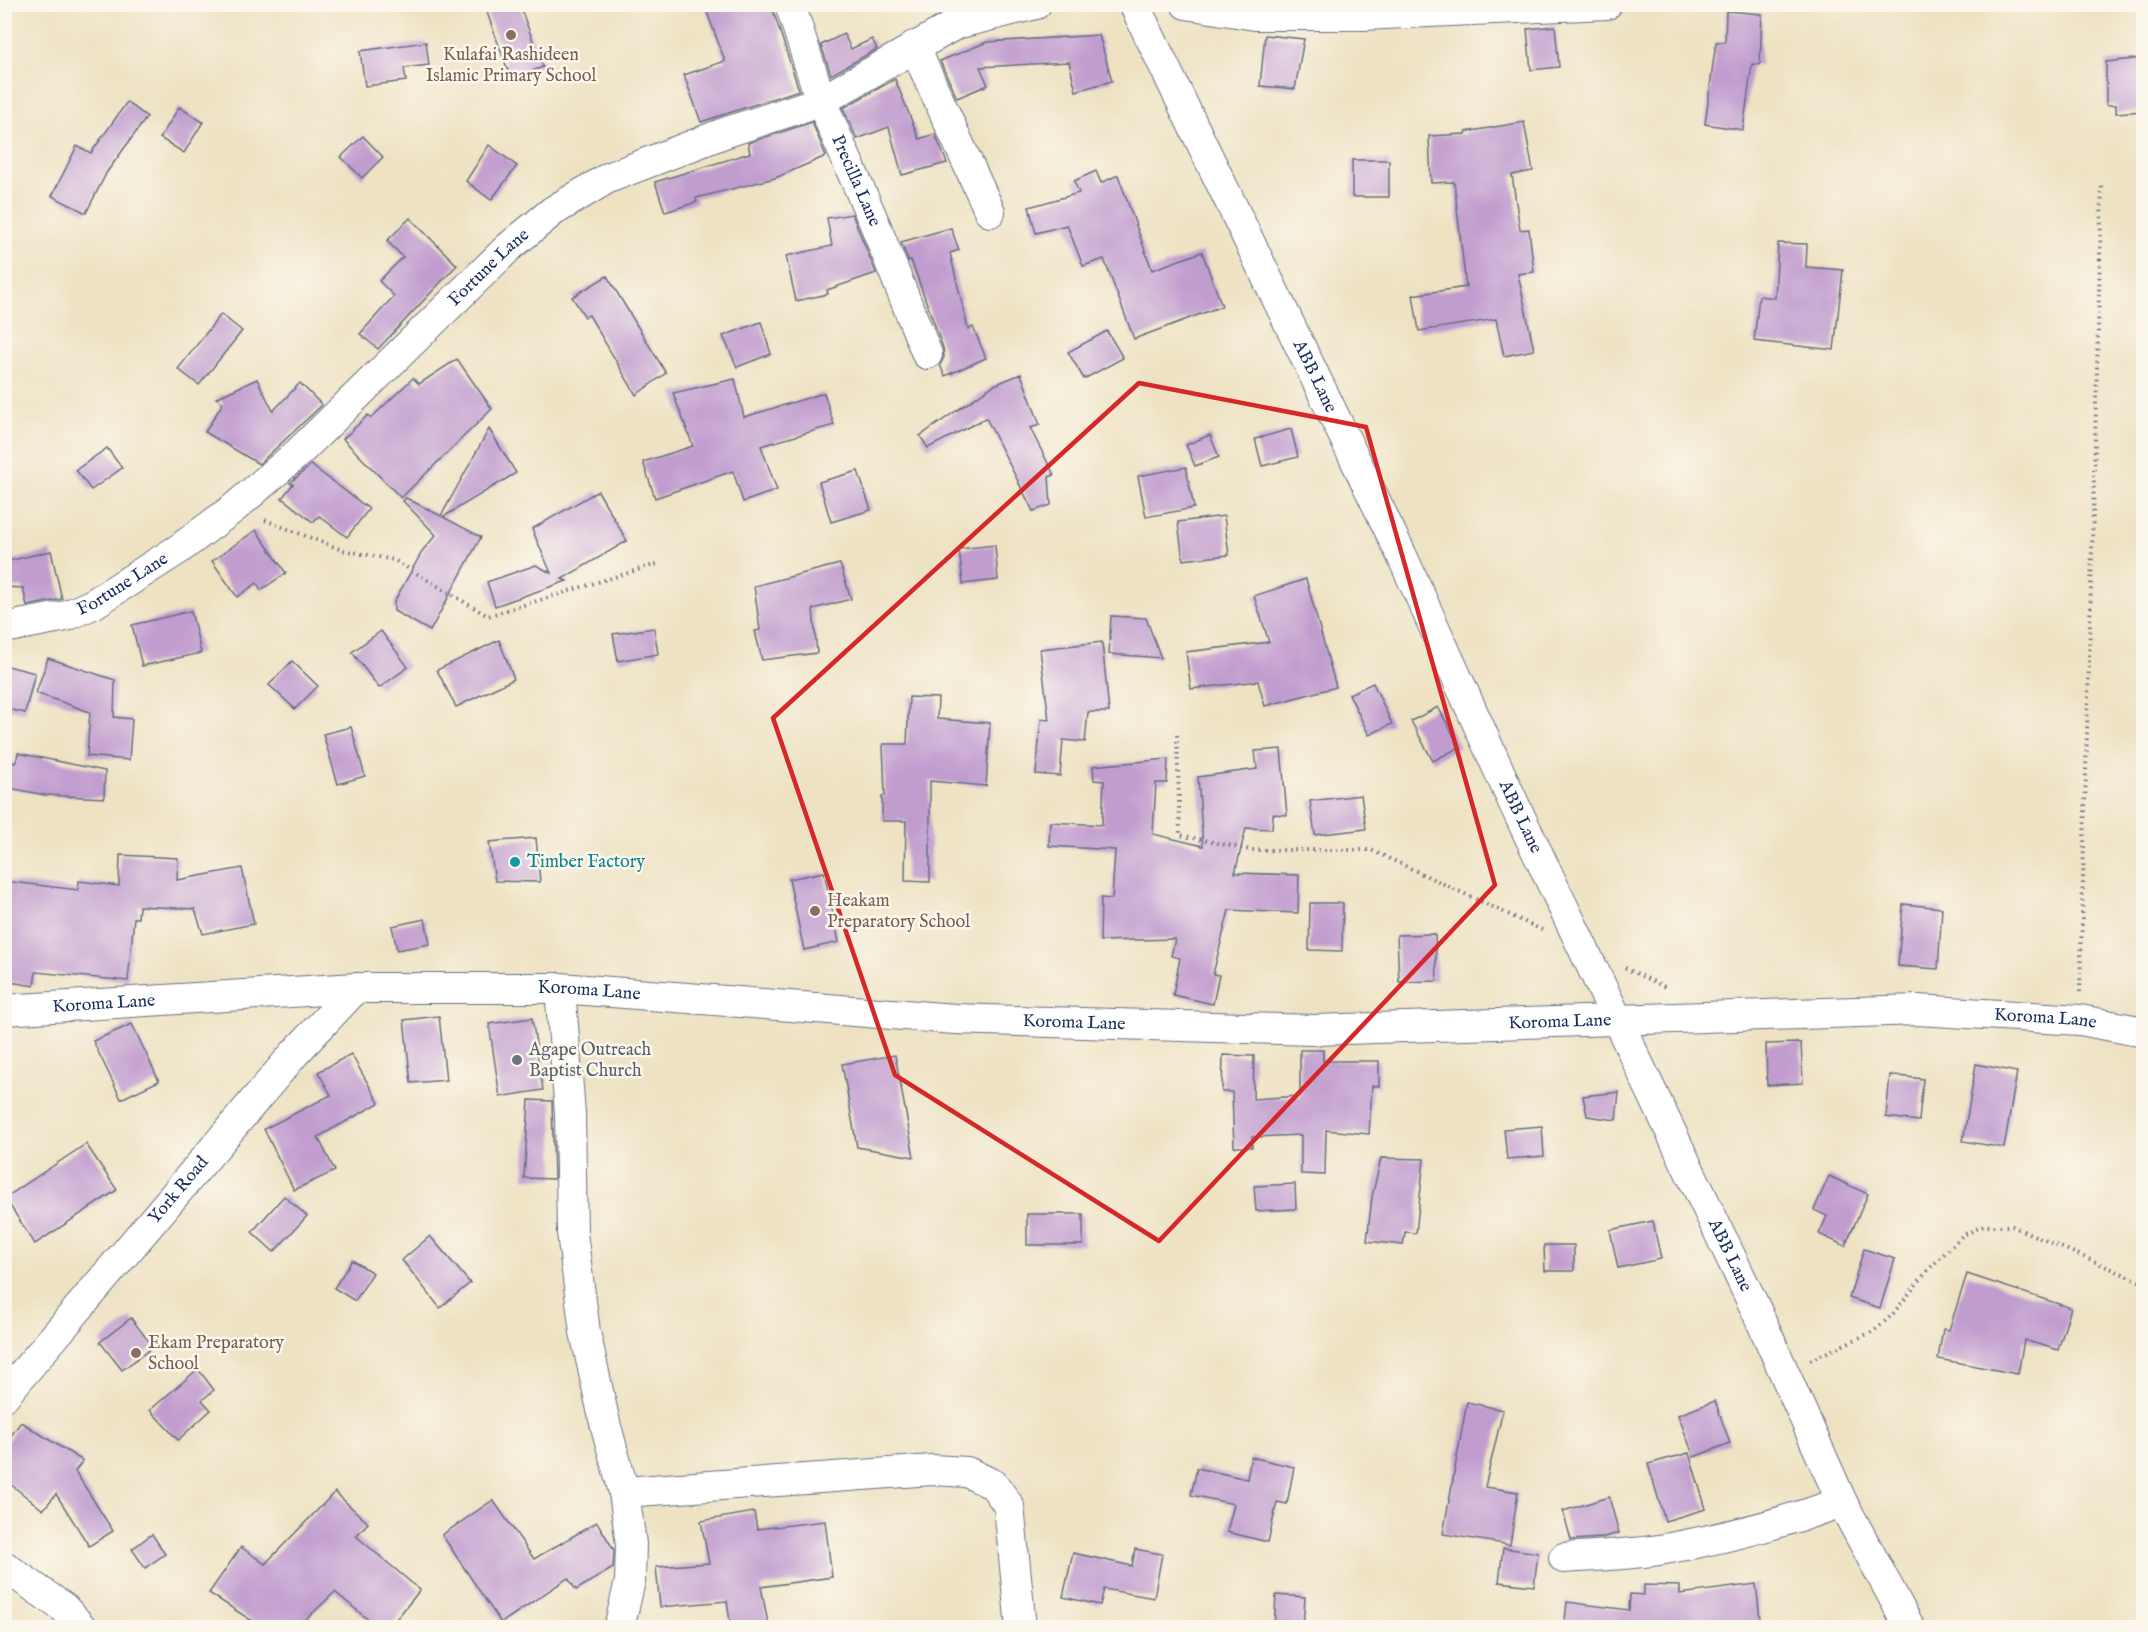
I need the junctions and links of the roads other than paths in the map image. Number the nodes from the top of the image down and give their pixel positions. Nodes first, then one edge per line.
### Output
1 (789, 4) edge
2 (1035, 4) edge
3 (1134, 4) edge
4 (1186, 4) edge
5 (1607, 4) edge
6 (914, 46) junction
7 (821, 101) junction
8 (990, 212) dead end
9 (927, 354) dead end
10 (4, 628) edge
11 (356, 988) junction
12 (560, 988) junction
13 (4, 1010) edge
14 (1615, 1018) junction
15 (2144, 1032) edge
16 (4, 1396) edge
17 (624, 1492) junction
18 (1842, 1502) junction
19 (1564, 1558) dead end
20 (4, 1566) edge
21 (82, 1628) edge
22 (619, 1628) edge
23 (1021, 1628) edge
24 (1910, 1628) edge

1 - 7 street, Precilla Lane
2 - 6 street, Fortune Lane
3 - 14 street, ABB Lane
4 - 5 street
6 - 7 street, Fortune Lane
6 - 8 street
7 - 9 street, Precilla Lane
7 - 10 street, Fortune Lane
11 - 12 street, Koroma Lane
11 - 13 street, Koroma Lane
11 - 16 street, York Road
12 - 14 street, Koroma Lane
12 - 17 street
14 - 15 street, Koroma Lane
14 - 18 street, ABB Lane
17 - 22 street
17 - 23 street
18 - 19 street
18 - 24 street, ABB Lane
20 - 21 street

